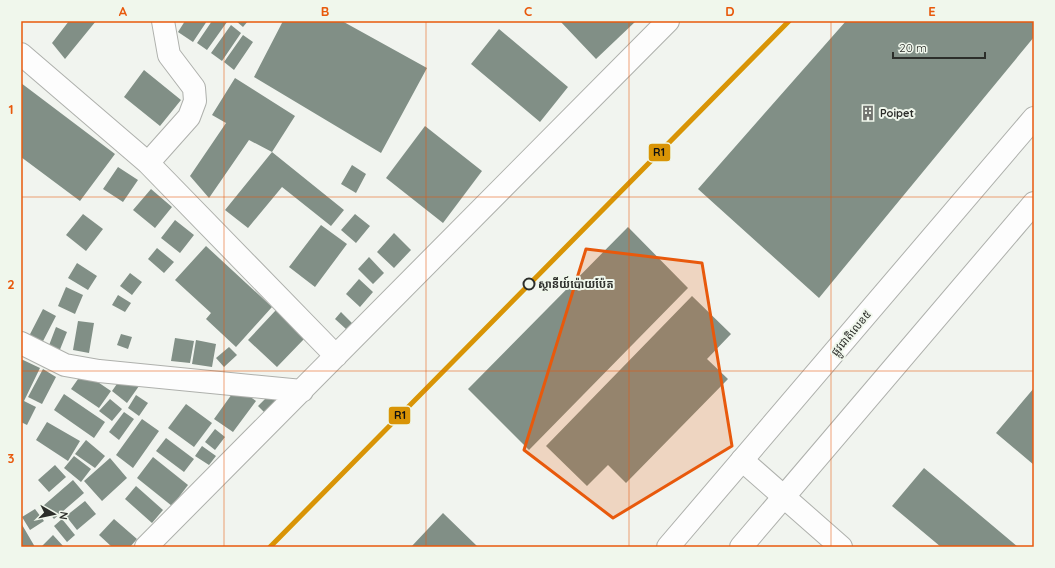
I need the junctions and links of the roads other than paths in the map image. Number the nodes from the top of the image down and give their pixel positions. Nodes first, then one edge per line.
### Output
1 (163, 21) edge
2 (668, 21) edge
3 (21, 54) edge
4 (1034, 118) edge
5 (148, 163) junction
6 (1034, 203) edge
7 (21, 343) edge
8 (336, 356) junction
9 (302, 391) junction
10 (742, 460) junction
11 (784, 497) junction
12 (146, 547) edge
13 (668, 547) edge
14 (741, 547) edge
15 (841, 547) edge

1 - 5 main road
2 - 8 main road
3 - 5 main road
4 - 10 main road, ផ្លូវជាតិលេខ៥
5 - 8 main road
6 - 11 main road
7 - 9 main road
8 - 9 main road
9 - 12 main road
10 - 11 main road
10 - 13 main road, ផ្លូវជាតិលេខ៥
11 - 14 main road
11 - 15 main road

